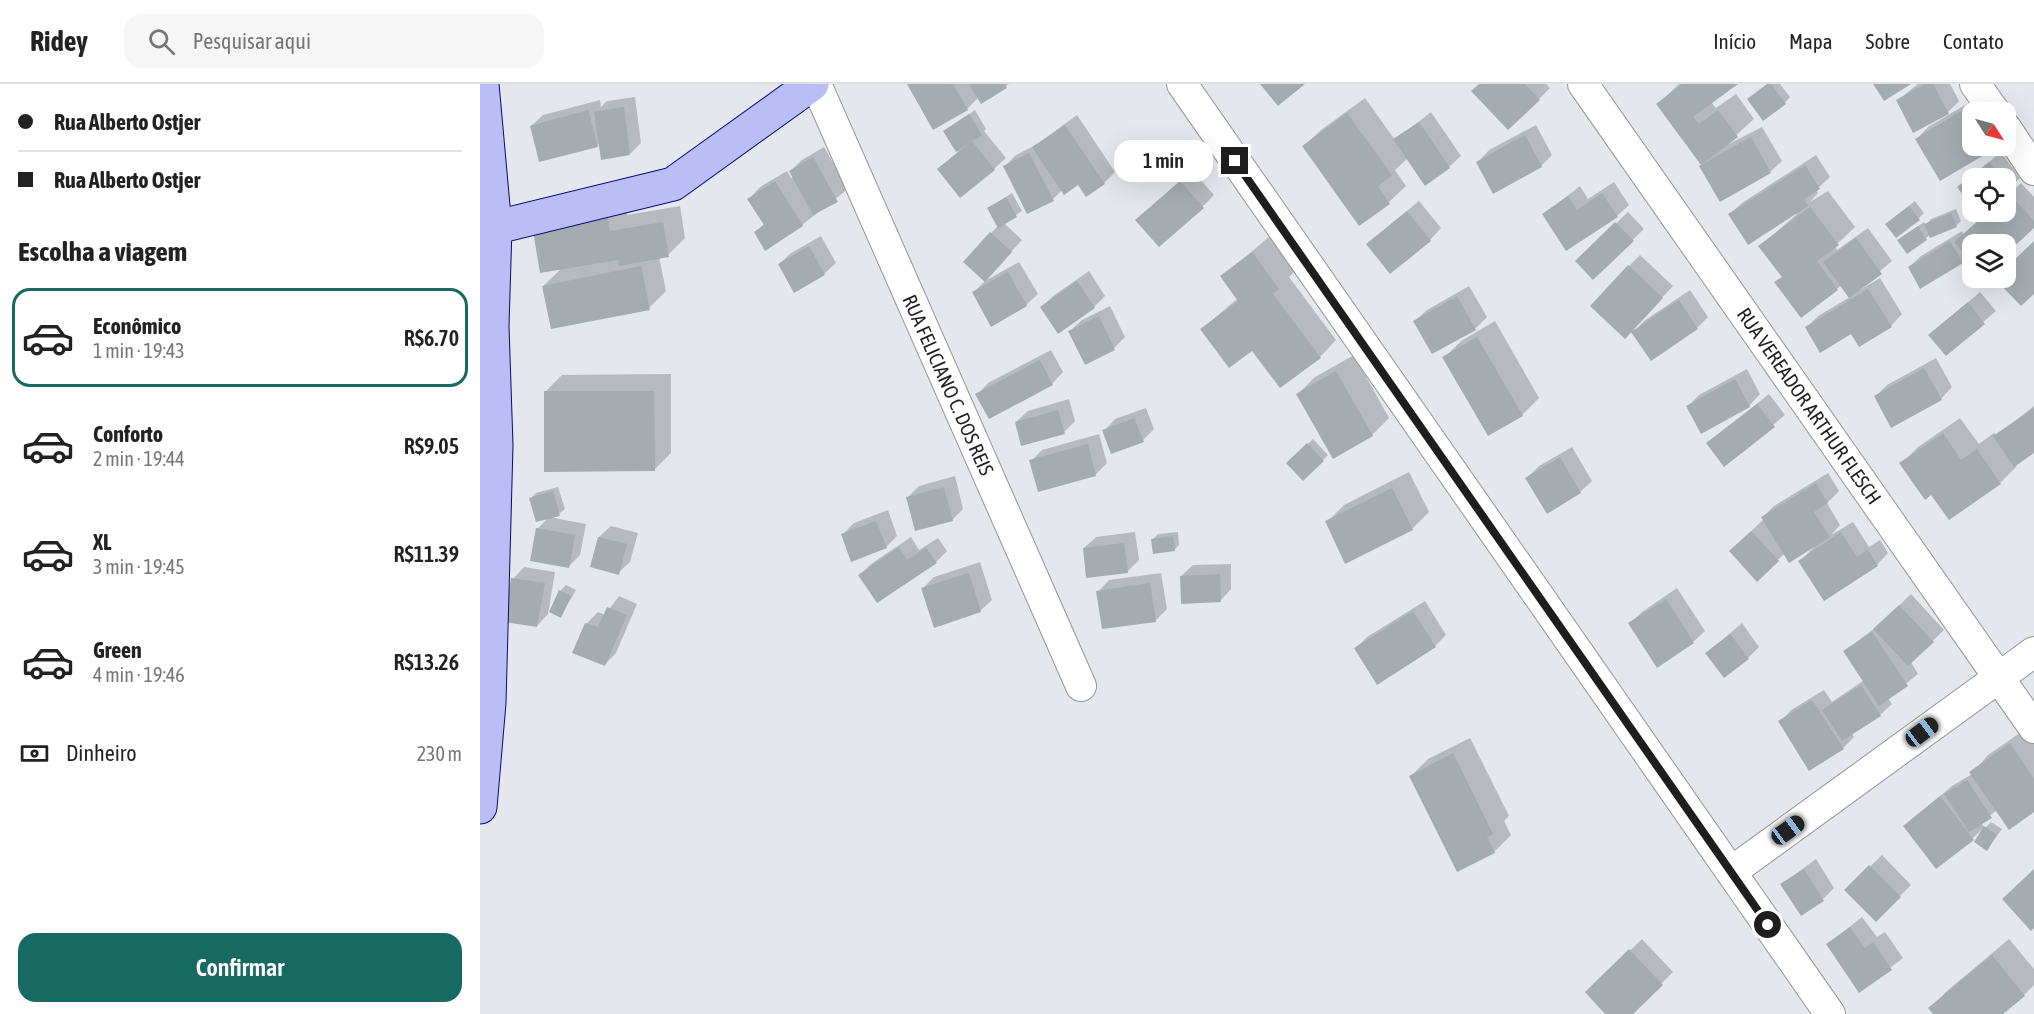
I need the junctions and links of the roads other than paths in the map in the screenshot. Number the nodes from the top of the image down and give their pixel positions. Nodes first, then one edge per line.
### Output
1 (482, 84) edge
2 (814, 84) edge
3 (1182, 84) edge
4 (1583, 84) edge
5 (1975, 84) edge
6 (1988, 102) edge
7 (2016, 143) edge
8 (2034, 170) edge
9 (487, 230) edge
10 (2034, 652) edge
11 (1998, 676) junction
12 (1081, 686) dead end
13 (2034, 728) edge
14 (480, 807) edge
15 (1731, 872) junction
16 (1830, 1014) edge

1 - 9 main road
2 - 9 main road
2 - 12 street, RUA FELICIANO C. DOS REIS
3 - 15 street
4 - 11 street, RUA VEREADOR ARTHUR FLESCH
5 - 6 street
7 - 8 street
9 - 14 main road
10 - 11 street
11 - 13 street, RUA VEREADOR ARTHUR FLESCH
11 - 15 street
15 - 16 street

